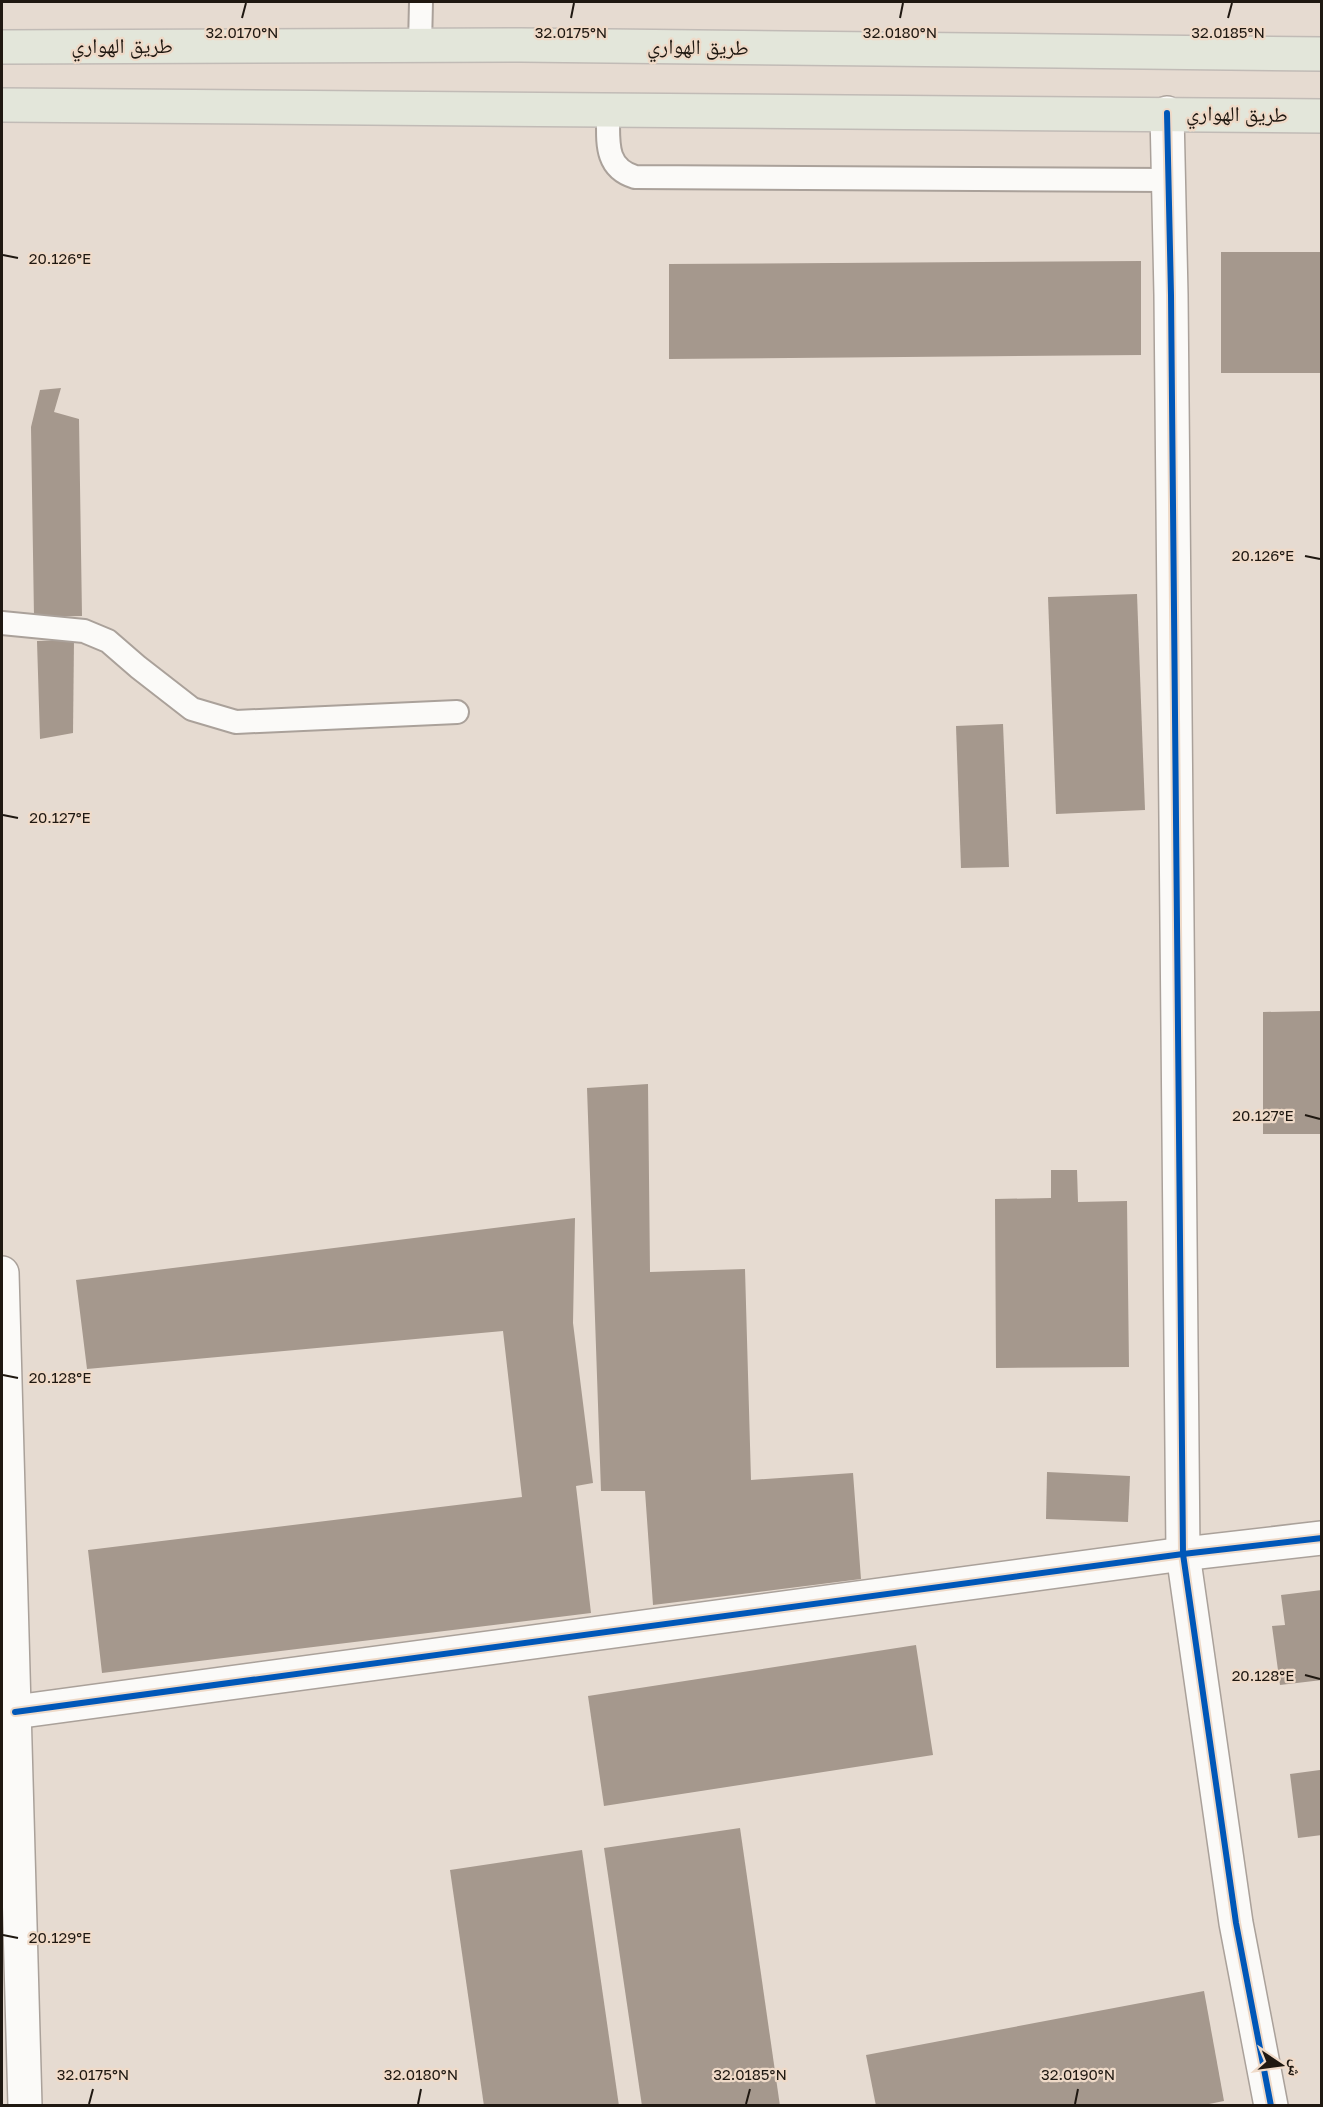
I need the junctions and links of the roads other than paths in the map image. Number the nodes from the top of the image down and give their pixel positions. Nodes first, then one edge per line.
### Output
1 (421, 2) edge
2 (420, 45) junction
3 (2, 46) edge
4 (1322, 54) edge
5 (2, 105) edge
6 (608, 109) junction
7 (1167, 113) junction
8 (1322, 116) edge
9 (1168, 180) junction
10 (2, 623) edge
11 (457, 712) dead end
12 (2, 1273) edge
13 (1322, 1538) edge
14 (1183, 1554) junction
15 (8, 1713) edge
16 (26, 2106) edge
17 (1271, 2106) edge

1 - 2 lane
2 - 3 highway, طريق الهواري
2 - 4 highway, طريق الهواري
5 - 6 highway, طريق الهواري
6 - 7 highway, طريق الهواري
6 - 9 lane
7 - 8 highway, طريق الهواري
7 - 9 street
9 - 14 street
10 - 11 lane
12 - 15 street
13 - 14 street
14 - 15 street
14 - 17 street
15 - 16 street

